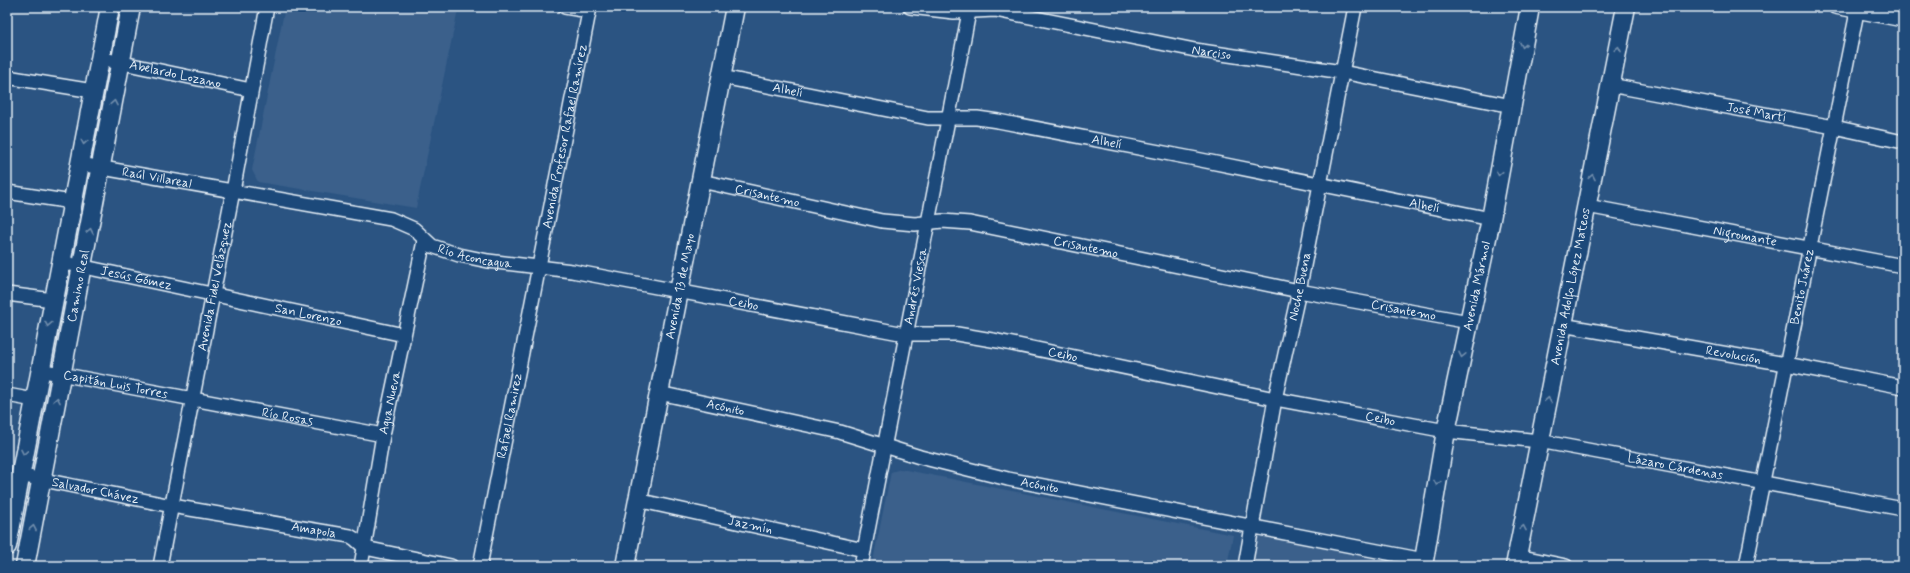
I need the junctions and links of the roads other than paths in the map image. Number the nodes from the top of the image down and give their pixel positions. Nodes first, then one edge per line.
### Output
1 (110, 7) edge
2 (131, 7) edge
3 (267, 7) edge
4 (565, 7) edge
5 (735, 7) edge
6 (910, 7) edge
7 (1355, 7) edge
8 (1530, 7) edge
9 (1626, 7) edge
10 (1835, 7) edge
11 (589, 9) edge
12 (970, 9) edge
13 (1857, 9) edge
14 (1903, 20) edge
15 (99, 58) junction
16 (121, 62) junction
17 (1342, 72) junction
18 (7, 77) edge
19 (722, 77) junction
20 (1610, 85) junction
21 (251, 90) junction
22 (93, 91) junction
23 (1512, 106) junction
24 (948, 119) junction
25 (1834, 127) junction
26 (1903, 142) edge
27 (80, 164) junction
28 (102, 168) junction
29 (701, 181) junction
30 (1319, 184) junction
31 (233, 191) junction
32 (7, 192) edge
33 (72, 202) junction
34 (1587, 206) junction
35 (1491, 219) junction
36 (928, 222) junction
37 (424, 241) junction
38 (1809, 247) junction
39 (61, 262) junction
40 (540, 266) junction
41 (1903, 266) edge
42 (82, 267) junction
43 (679, 291) junction
44 (1299, 291) junction
45 (7, 294) edge
46 (212, 295) junction
47 (53, 300) junction
48 (1469, 322) junction
49 (1562, 325) junction
50 (905, 334) junction
51 (404, 335) junction
52 (1786, 364) junction
53 (39, 370) junction
54 (61, 375) junction
55 (1903, 387) edge
56 (659, 393) junction
57 (7, 395) edge
58 (192, 399) junction
59 (1275, 399) junction
60 (34, 400) junction
61 (1446, 430) junction
62 (383, 435) junction
63 (1540, 441) junction
64 (886, 446) junction
65 (19, 475) junction
66 (42, 480) junction
67 (1763, 482) junction
68 (637, 500) junction
69 (172, 506) junction
70 (1903, 509) edge
71 (1253, 528) junction
72 (7, 546) edge
73 (365, 548) junction
74 (864, 550) junction
75 (1516, 561) edge
76 (1424, 563) edge
77 (25, 566) edge
78 (160, 566) edge
79 (361, 566) edge
80 (451, 566) edge
81 (480, 566) edge
82 (625, 566) edge
83 (861, 566) edge
84 (1246, 566) edge
85 (1566, 566) edge
86 (1746, 566) edge

1 - 15 street, Camino Real
2 - 16 street, Camino Real
3 - 21 street, Avenida Fidel Velázquez
4 - 11 street
5 - 19 street, Avenida 13 de Mayo
6 - 12 street, Narciso
7 - 17 street, Noche Buena
8 -> 23 street, Avenida Mármol
20 -> 9 street, Avenida Adolfo López Mateos
10 - 13 street
11 - 40 street, Avenida Profesor Rafael Ramírez
12 - 17 street, Narciso
12 - 24 street, Andrés Viesca
13 - 14 street
13 - 25 street, Benito Juárez
15 - 16 street, Abelardo Lozano
15 - 22 street, Camino Real
16 - 21 street, Abelardo Lozano
28 -> 16 street, Camino Real
17 - 23 street, Narciso
17 - 30 street, Noche Buena
18 - 22 street
19 - 24 street, Alhelí
19 - 29 street, Avenida 13 de Mayo
20 - 25 street, José Martí
34 -> 20 street, Avenida Adolfo López Mateos
21 - 31 street, Avenida Fidel Velázquez
22 -> 27 street, Camino Real
23 -> 35 street, Avenida Mármol
24 - 30 street, Alhelí
24 - 36 street, Andrés Viesca
25 - 26 street, José Martí
25 - 38 street, Benito Juárez
27 - 28 street, Raúl Villareal
27 - 33 street, Camino Real
28 - 31 street, Raúl Villareal
42 -> 28 street, Camino Real
29 - 36 street, Crisantemo
29 - 43 street, Avenida 13 de Mayo
30 - 35 street, Alhelí
30 - 44 street, Noche Buena
31 - 37 street, Río Aconcagua
31 - 46 street, Avenida Fidel Velázquez
32 - 33 street
33 - 39 street, Camino Real
34 - 38 street, Nigromante
34 - 49 street, Avenida Adolfo López Mateos
35 - 48 street, Avenida Mármol
36 - 44 street, Crisantemo
36 - 50 street, Andrés Viesca
37 - 40 street, Río Aconcagua
37 - 51 street, Agua Nueva
38 - 41 street, Nigromante
38 - 52 street, Benito Juárez
39 - 42 street, Jesús Gómez
39 - 47 street, Camino Real
40 - 43 street, Río Aconcagua
40 - 81 street, Rafael Ramirez
42 - 46 street, Jesús Gómez
42 - 54 street, Camino Real
43 - 50 street, Ceibo
43 - 56 street, Avenida 13 de Mayo
44 - 48 street, Crisantemo
44 - 59 street, Noche Buena
45 - 47 street
46 - 51 street, San Lorenzo
46 - 58 street, Avenida Fidel Velázquez
47 -> 53 street, Camino Real
48 -> 61 street, Avenida Mármol
49 - 52 street, Revolución
63 -> 49 street, Avenida Adolfo López Mateos
50 - 59 street, Ceibo
50 - 64 street, Andrés Viesca
51 - 62 street, Agua Nueva
52 - 55 street, Revolución
52 - 67 street, Benito Juárez
53 - 54 street, Capitán Luis Torres
53 - 60 street, Camino Real
54 - 58 street, Capitán Luis Torres
66 -> 54 street, Camino Real
56 - 64 street, Acónito
56 - 68 street, Avenida 13 de Mayo
57 - 60 street
58 - 62 street, Río Rosas
58 - 69 street, Avenida Fidel Velázquez
59 - 61 street, Ceibo
59 - 71 street, Noche Buena
60 -> 65 street, Camino Real
61 - 63 street, Lázaro Cárdenas
61 -> 76 street, Avenida Mármol
62 - 73 street, Agua Nueva
63 - 67 street, Lázaro Cárdenas
75 -> 63 street, Avenida Adolfo López Mateos
64 - 71 street, Acónito
64 - 74 street, Andrés Viesca
65 - 66 street, Salvador Chávez
65 - 72 street, Camino Real
66 - 69 street, Salvador Chávez
77 -> 66 street, Camino Real
67 - 70 street, Lázaro Cárdenas
67 - 86 street, Benito Juárez
68 - 74 street, Jazmín
68 - 82 street, Avenida 13 de Mayo
69 - 73 street, Amapola
69 - 78 street, Avenida Fidel Velázquez
71 - 76 street, Acónito
71 - 84 street, Noche Buena
73 - 79 street, Agua Nueva
73 - 80 street, Amapola
74 - 83 street, Andrés Viesca
75 - 85 street

